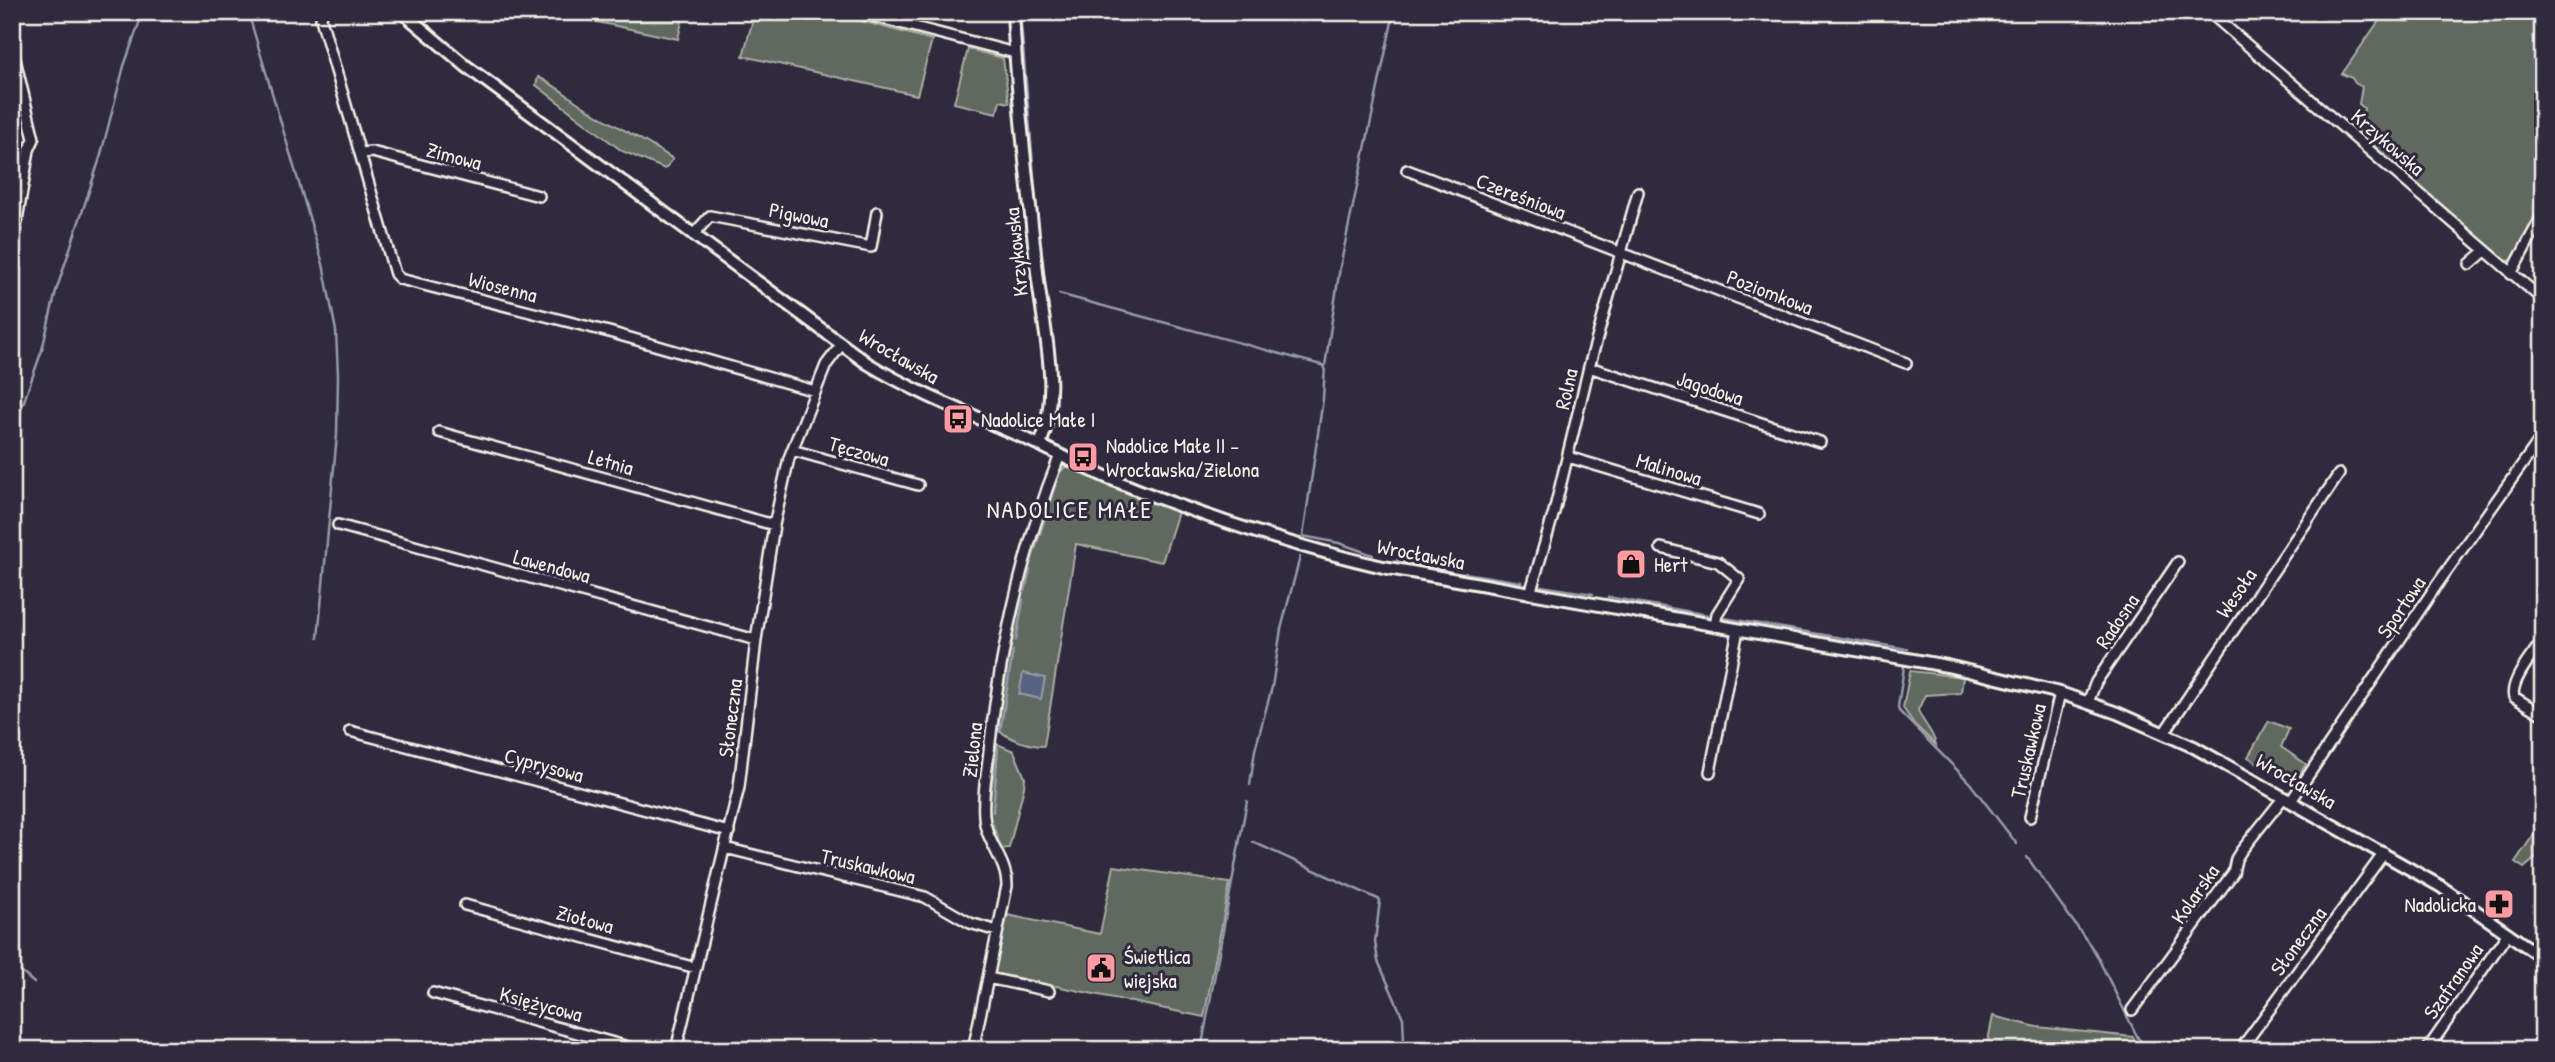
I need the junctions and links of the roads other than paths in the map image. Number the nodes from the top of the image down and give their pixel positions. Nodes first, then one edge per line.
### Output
1 (322, 12) edge
2 (402, 12) edge
3 (857, 12) edge
4 (1013, 12) edge
5 (2209, 12) edge
6 (12, 47) edge
7 (1015, 52) junction
8 (361, 153) junction
9 (1407, 170) dead end
10 (1638, 192) dead end
11 (539, 196) dead end
12 (877, 212) dead end
13 (2543, 214) edge
14 (694, 234) junction
15 (12, 237) edge
16 (2485, 251) junction
17 (1621, 254) junction
18 (2470, 264) dead end
19 (2511, 274) junction
20 (2543, 300) edge
21 (842, 345) junction
22 (1906, 363) dead end
23 (1589, 367) junction
24 (814, 391) junction
25 (439, 432) dead end
26 (2543, 435) edge
27 (1820, 442) dead end
28 (1040, 445) junction
29 (792, 450) junction
30 (1060, 455) junction
31 (1568, 457) junction
32 (2339, 474) dead end
33 (918, 485) dead end
34 (1759, 514) dead end
35 (338, 525) dead end
36 (774, 525) junction
37 (1661, 548) dead end
38 (2178, 562) dead end
39 (1535, 594) junction
40 (1715, 626) junction
41 (1738, 630) junction
42 (2543, 639) edge
43 (757, 640) junction
44 (2060, 693) junction
45 (2088, 702) junction
46 (2543, 715) edge
47 (350, 731) dead end
48 (2164, 733) junction
49 (1710, 772) dead end
50 (2288, 799) junction
51 (2030, 817) dead end
52 (729, 832) junction
53 (725, 848) junction
54 (2384, 853) junction
55 (465, 905) dead end
56 (997, 932) junction
57 (2508, 933) junction
58 (2543, 958) edge
59 (696, 968) junction
60 (988, 978) junction
61 (1049, 990) dead end
62 (433, 993) dead end
63 (2132, 1010) dead end
64 (639, 1050) edge
65 (676, 1050) edge
66 (973, 1050) edge
67 (2240, 1050) edge
68 (2427, 1050) edge

1 - 8 street, Wiosenna
2 - 14 street, Wrocławska
3 - 7 street
4 - 7 street, Krzykowska
5 - 16 street, Krzykowska
6 - 15 street
7 - 28 street, Krzykowska
8 - 11 street, Zimowa
8 - 24 street, Wiosenna
9 - 17 street, Czereśniowa
10 - 17 street, Rolna
12 - 14 street, Pigwowa
13 - 19 street
14 - 21 street, Wrocławska
16 - 18 street
16 - 19 street, Krzykowska
17 - 22 street, Poziomkowa
17 - 23 street, Rolna
19 - 20 street, Krzykowska
21 - 24 street
21 - 28 street, Wrocławska
23 - 27 street, Jagodowa
23 - 31 street, Rolna
24 - 29 street, Słoneczna
25 - 36 street, Letnia
26 - 50 street, Sportowa
28 - 30 street, Wrocławska
29 - 33 street, Tęczowa
29 - 36 street, Słoneczna
30 - 39 street, Wrocławska
30 - 56 street, Zielona
31 - 34 street, Malinowa
31 - 39 street, Rolna
32 - 48 street, Wesoła
35 - 43 street, Lawendowa
36 - 43 street, Słoneczna
37 - 40 street
38 - 45 street, Radosna
39 - 40 street, Wrocławska
40 - 41 street, Wrocławska
41 - 44 street, Wrocławska
41 - 49 street
42 - 46 street
43 - 52 street, Słoneczna
44 - 45 street, Wrocławska
44 - 51 street, Truskawkowa
45 - 48 street, Wrocławska
47 - 52 street, Cyprysowa
48 - 50 street, Wrocławska
50 - 54 street, Wrocławska
50 - 63 street, Kolarska
52 - 53 street, Słoneczna
53 - 56 street, Truskawkowa
53 - 59 street, Słoneczna
54 - 57 street, Wrocławska
54 - 67 street, Słoneczna
55 - 59 street, Ziołowa
56 - 60 street, Zielona
57 - 58 street, Wrocławska
57 - 68 street, Szafranowa
59 - 65 street, Słoneczna
60 - 61 street
60 - 66 street, Zielona
62 - 64 street, Księżycowa

